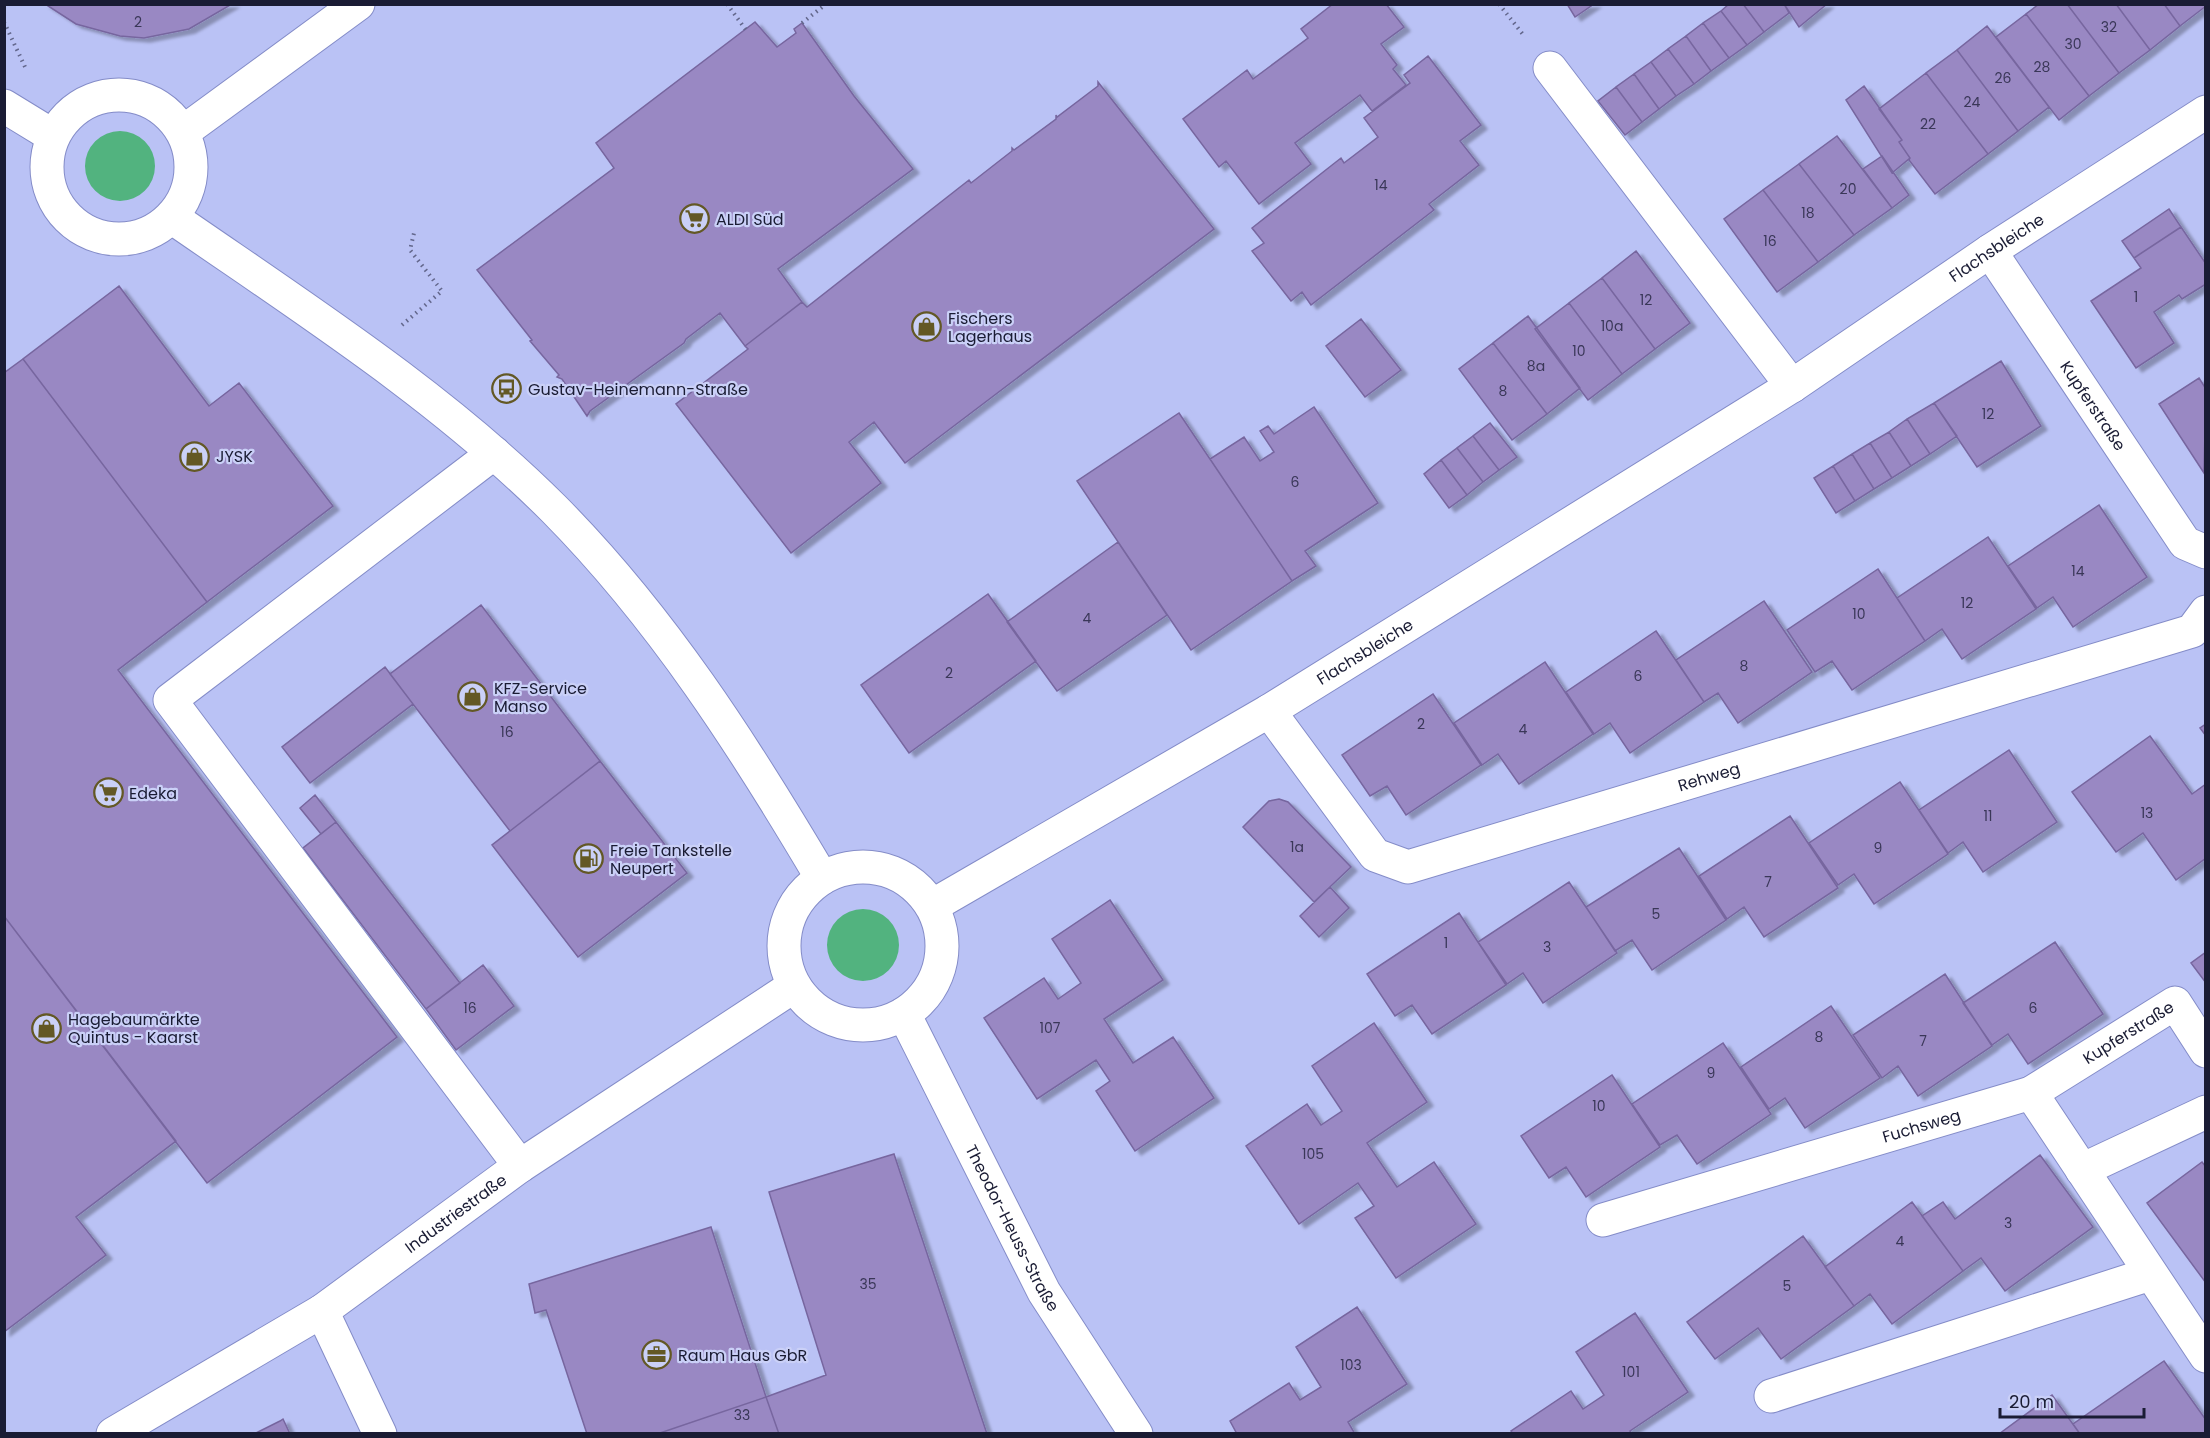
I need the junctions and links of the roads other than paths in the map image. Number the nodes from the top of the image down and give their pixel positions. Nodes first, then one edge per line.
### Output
1 (348, 8) edge
2 (1550, 68) dead end
3 (4, 106) edge
4 (2205, 112) edge
5 (183, 132) junction
6 (53, 136) junction
7 (172, 218) junction
8 (1990, 251) junction
9 (1792, 386) junction
10 (494, 453) junction
11 (2205, 552) edge
12 (2205, 612) edge
13 (1269, 711) junction
14 (822, 878) junction
15 (932, 906) junction
16 (794, 986) junction
17 (904, 1014) junction
18 (2205, 1051) edge
19 (2031, 1093) junction
20 (2205, 1113) edge
21 (520, 1166) junction
22 (2082, 1170) junction
23 (1603, 1220) dead end
24 (2150, 1274) junction
25 (322, 1311) junction
26 (2205, 1356) edge
27 (1771, 1396) dead end
28 (125, 1431) edge
29 (380, 1434) edge
30 (1136, 1434) edge

1 - 5 street
2 - 9 street
3 - 6 street
4 - 8 street, Flachsbleiche
5 - 6 street
5 - 7 street
6 - 7 street
7 - 10 street
8 - 9 street, Flachsbleiche
8 - 11 street, Kupferstraße
9 - 13 street, Flachsbleiche
10 - 14 street
10 - 21 street
12 - 13 street, Rehweg
13 - 15 street, Flachsbleiche
14 - 15 street
14 - 16 street
15 - 17 street
16 - 17 street
16 - 21 street, Industriestraße
17 - 30 street, Theodor-Heuss-Straße
18 - 19 street, Kupferstraße
19 - 22 street
19 - 23 street, Fuchsweg
20 - 22 street
21 - 25 street, Industriestraße
22 - 24 street
24 - 26 street
24 - 27 street
25 - 28 street, Industriestraße
25 - 29 street

